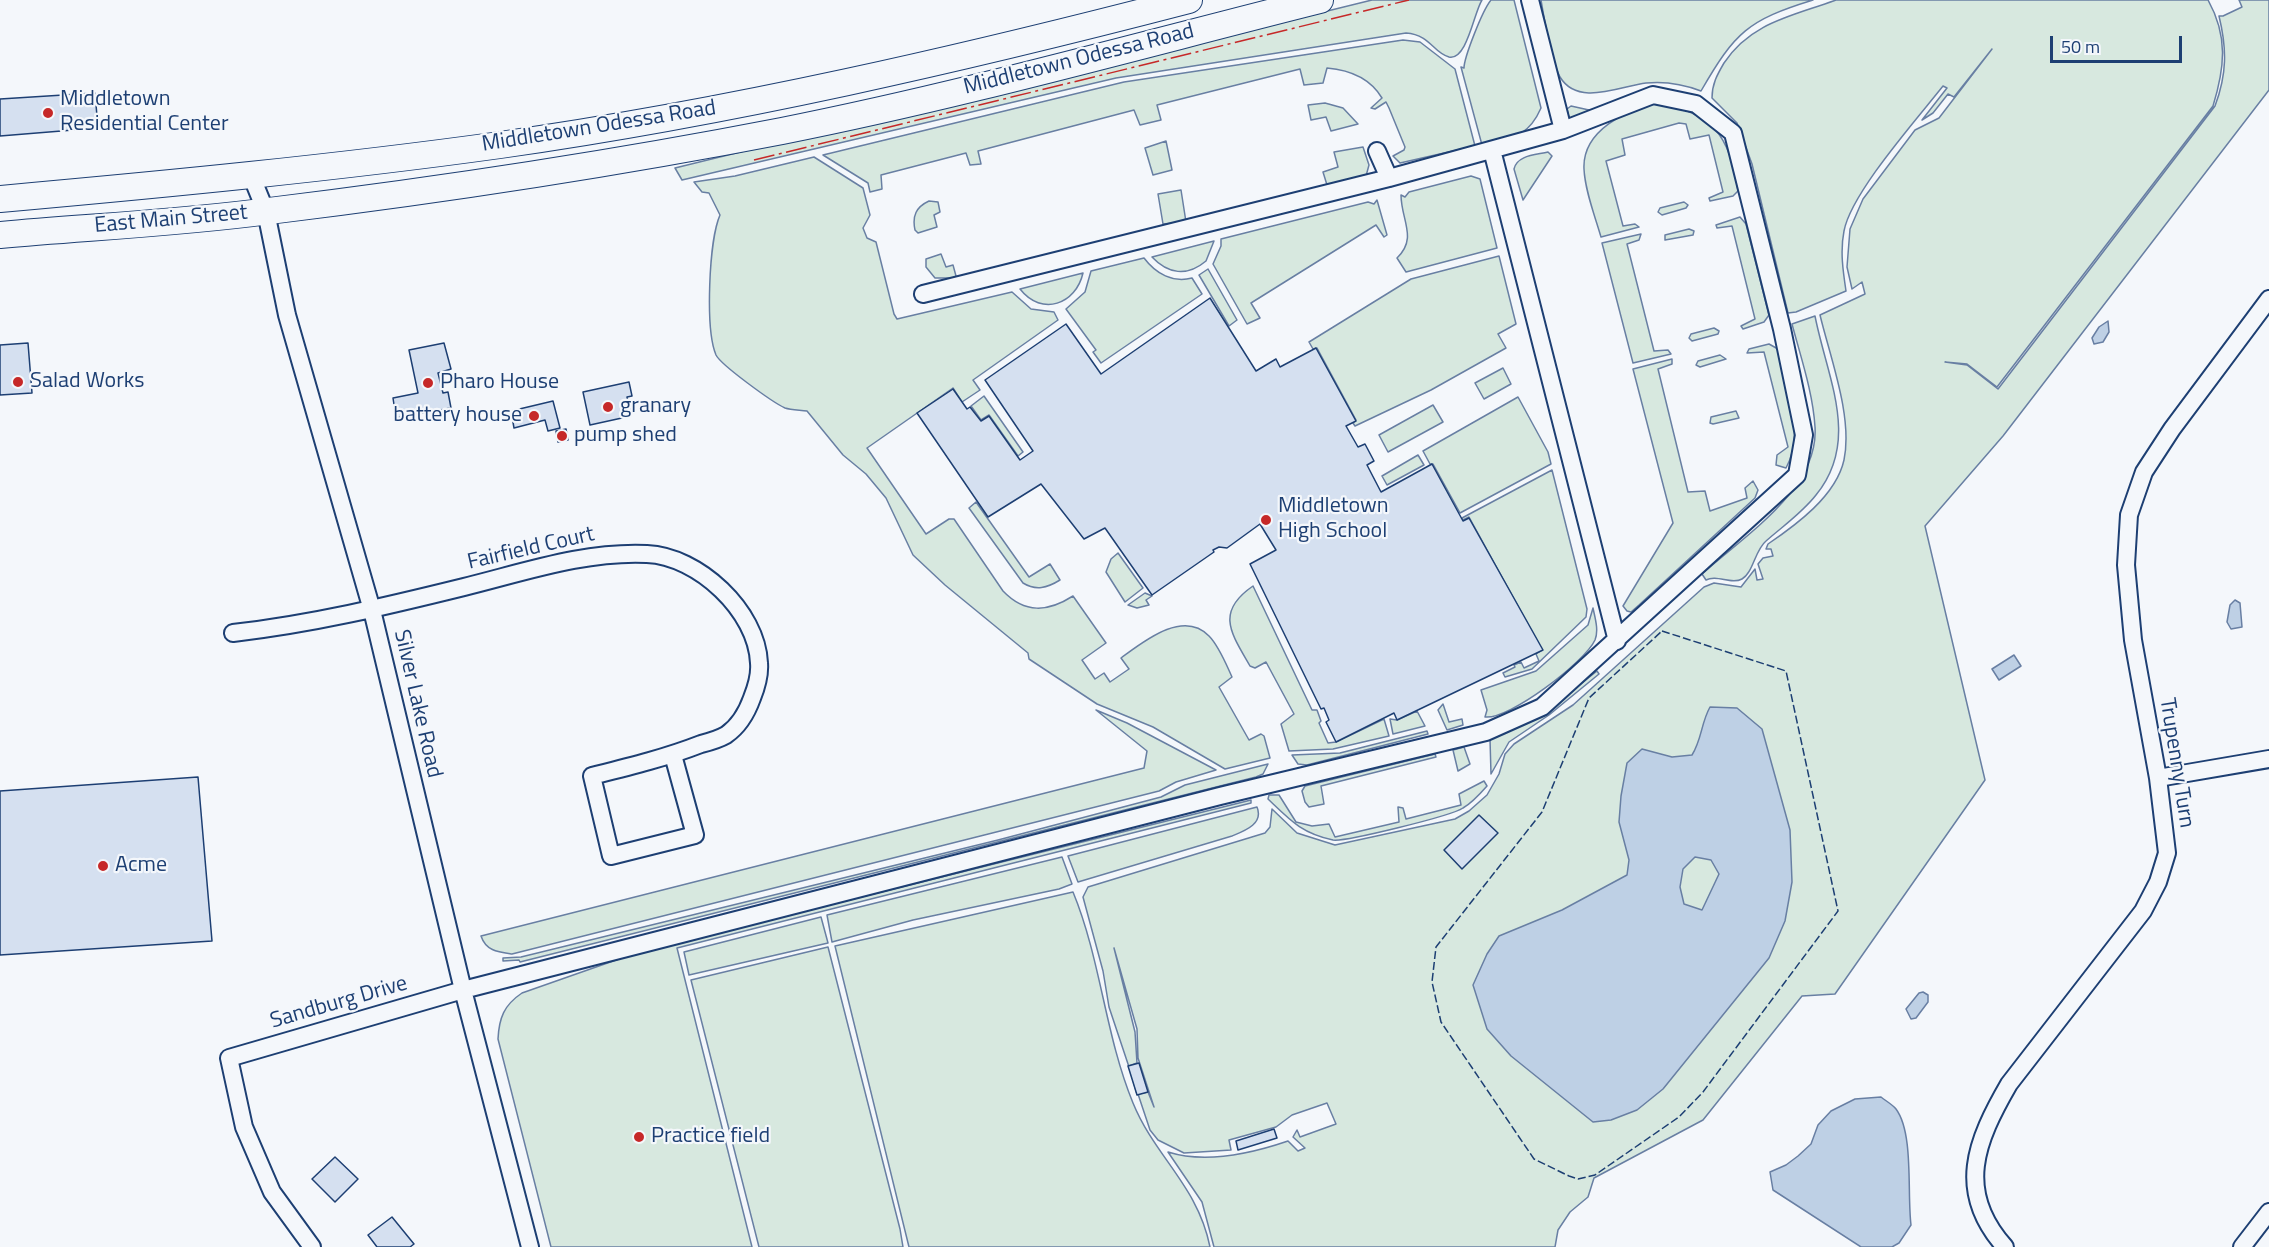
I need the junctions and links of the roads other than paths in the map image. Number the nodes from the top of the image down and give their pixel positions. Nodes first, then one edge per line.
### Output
1 (1189, 0) edge
2 (1530, 0) edge
3 (1310, 2) edge
4 (1563, 130) junction
5 (1492, 150) junction
6 (1377, 151) dead end
7 (251, 175) junction
8 (1389, 178) junction
9 (0, 200) edge
10 (341, 202) joint
11 (266, 212) junction
12 (0, 235) edge
13 (923, 294) dead end
14 (2269, 299) edge
15 (372, 610) junction
16 (233, 633) dead end
17 (1617, 641) junction
18 (673, 755) junction
19 (2269, 759) edge
20 (2158, 778) junction
21 (462, 990) junction
22 (2269, 1212) edge
23 (312, 1247) edge
24 (530, 1247) edge
25 (2005, 1247) edge
26 (2242, 1247) edge

1 - 7 main road, Middletown Odessa Road
2 - 4 street
3 - 10 main road, Middletown Odessa Road
4 - 5 street, Sandburg Drive
4 - 17 street, Sandburg Drive
5 - 8 street, Sandburg Drive
5 - 17 street
6 - 8 street
7 - 9 main road, Middletown Odessa Road
7 - 11 street, Silver Lake Road
8 - 13 street, Sandburg Drive
10 - 11 main road, East Main Street
11 - 12 main road, East Main Street
11 - 15 street, Silver Lake Road
14 - 20 street, Trupenny Turn
15 - 16 street, Fairfield Court
15 - 18 street, Fairfield Court
15 - 21 street, Silver Lake Road
17 - 21 street, Sandburg Drive
18 - 18 street, Fairfield Court
19 - 20 street
20 - 25 street, Trupenny Turn
21 - 23 street, Sandburg Drive
21 - 24 street, Silver Lake Road
22 - 26 street

